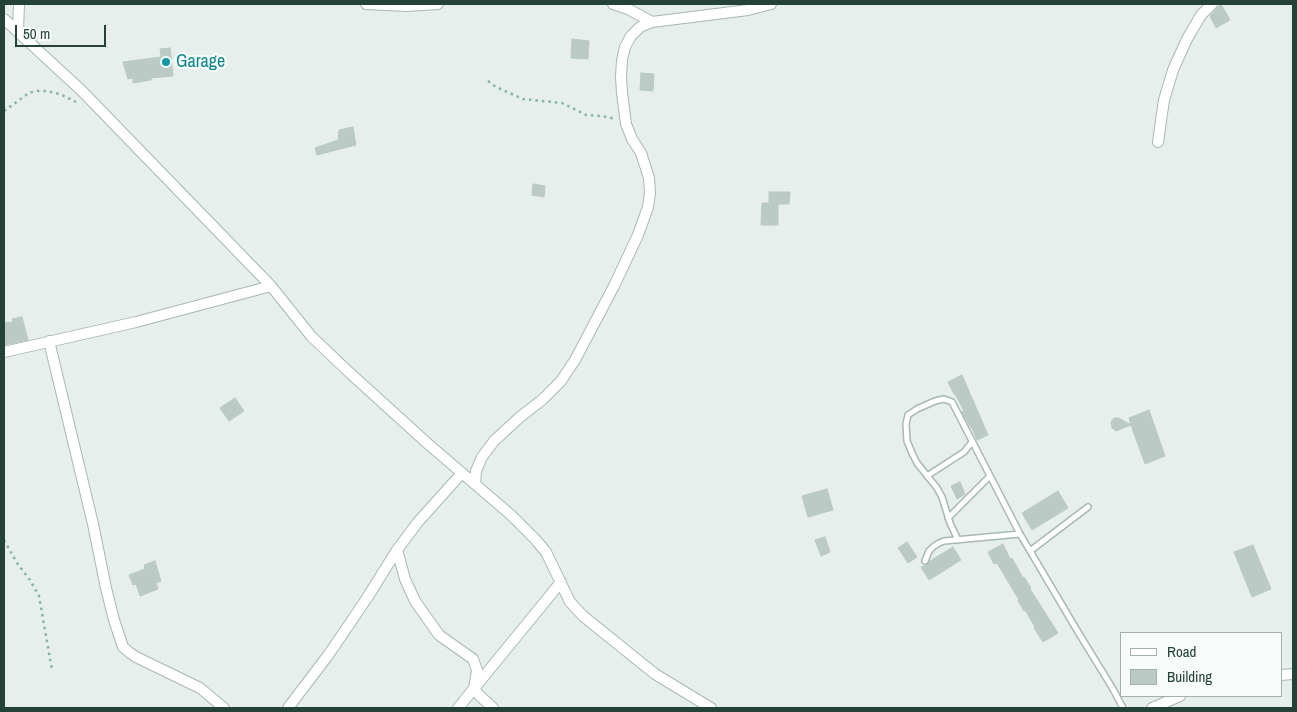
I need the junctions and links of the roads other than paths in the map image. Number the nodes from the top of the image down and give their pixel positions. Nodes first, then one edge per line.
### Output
1 (19, 4) edge
2 (366, 4) edge
3 (438, 4) edge
4 (612, 4) edge
5 (771, 4) edge
6 (1212, 4) edge
7 (4, 19) edge
8 (652, 22) junction
9 (18, 31) junction
10 (1158, 142) dead end
11 (271, 286) junction
12 (49, 341) junction
13 (4, 352) edge
14 (972, 442) junction
15 (462, 473) junction
16 (927, 476) junction
17 (990, 476) junction
18 (475, 484) junction
19 (1088, 507) dead end
20 (948, 518) junction
21 (1020, 534) junction
22 (958, 540) junction
23 (397, 550) junction
24 (1030, 551) junction
25 (925, 561) dead end
26 (561, 582) junction
27 (474, 689) junction
28 (1178, 697) edge
29 (224, 708) edge
30 (288, 708) edge
31 (458, 708) edge
32 (493, 708) edge
33 (711, 708) edge
34 (1123, 708) edge
35 (1152, 708) edge

1 - 9 street
2 - 3 street
4 - 8 street
5 - 8 street
6 - 10 street
7 - 9 street
8 - 18 street
9 - 11 street
11 - 12 street
11 - 15 street
12 - 13 street
12 - 29 street
14 - 16 lane
14 - 16 lane
14 - 17 lane
15 - 18 street
15 - 23 street
16 - 20 lane
17 - 20 lane
17 - 21 lane
18 - 26 street
19 - 24 lane
20 - 22 lane
21 - 22 lane
21 - 24 lane
22 - 25 lane
23 - 27 street
23 - 30 street
24 - 34 lane
26 - 27 street
26 - 33 street
27 - 31 street
27 - 32 street
28 - 35 street

